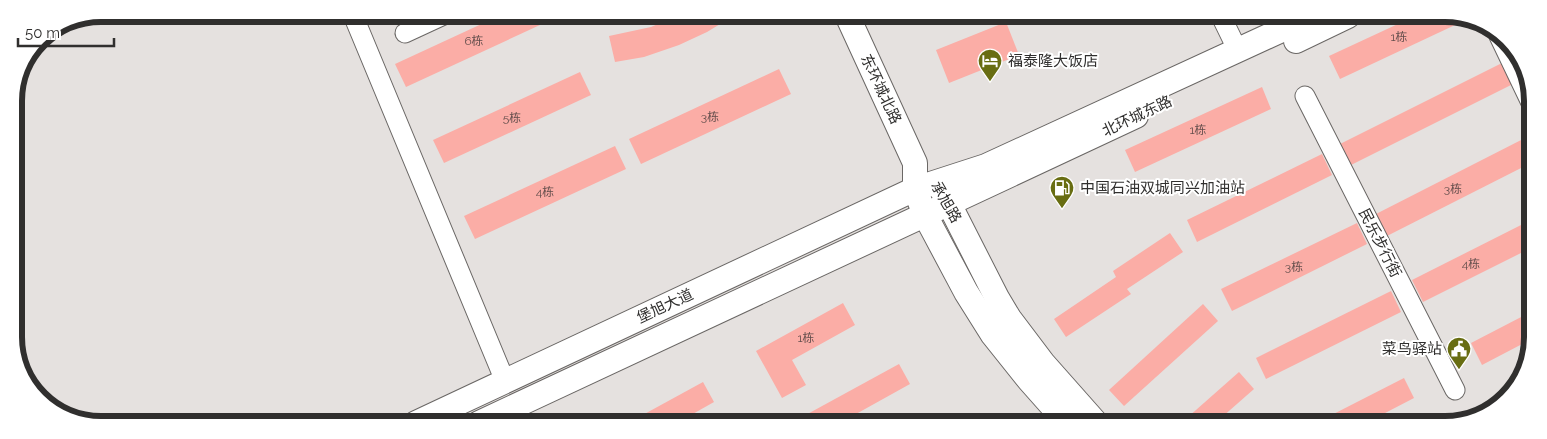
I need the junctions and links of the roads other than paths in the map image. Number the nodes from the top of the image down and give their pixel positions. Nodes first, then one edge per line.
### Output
1 (356, 22) edge
2 (429, 22) edge
3 (850, 22) edge
4 (1224, 22) edge
5 (1299, 22) edge
6 (1335, 22) edge
7 (405, 33) dead end
8 (1506, 50) edge
9 (1238, 51) junction
10 (1523, 86) edge
11 (1305, 96) dead end
12 (915, 163) junction
13 (938, 182) junction
14 (915, 189) junction
15 (949, 204) junction
16 (925, 215) junction
17 (505, 380) junction
18 (1455, 390) dead end
19 (430, 416) edge
20 (494, 416) edge
21 (1061, 416) edge
22 (1090, 416) edge

1 - 17 street
2 - 7 street
3 - 12 main road, 东环城北路
4 - 9 street
5 - 9 main road, 北环城东路
6 - 15 main road, 北环城东路
8 - 10 street
9 - 13 main road, 北环城东路
11 - 18 street, 民乐步行街
12 - 13 main road, 承旭路
12 - 14 main road, 承旭路
13 - 14 main road, 北环城东路
13 - 15 main road, 承旭路
14 - 16 main road, 承旭路
14 - 17 main road, 堡旭大道
15 - 16 main road, 北环城东路
15 - 22 main road, 承旭路
16 - 20 main road, 堡旭大道
16 - 21 main road, 承旭路
17 - 19 main road, 堡旭大道

